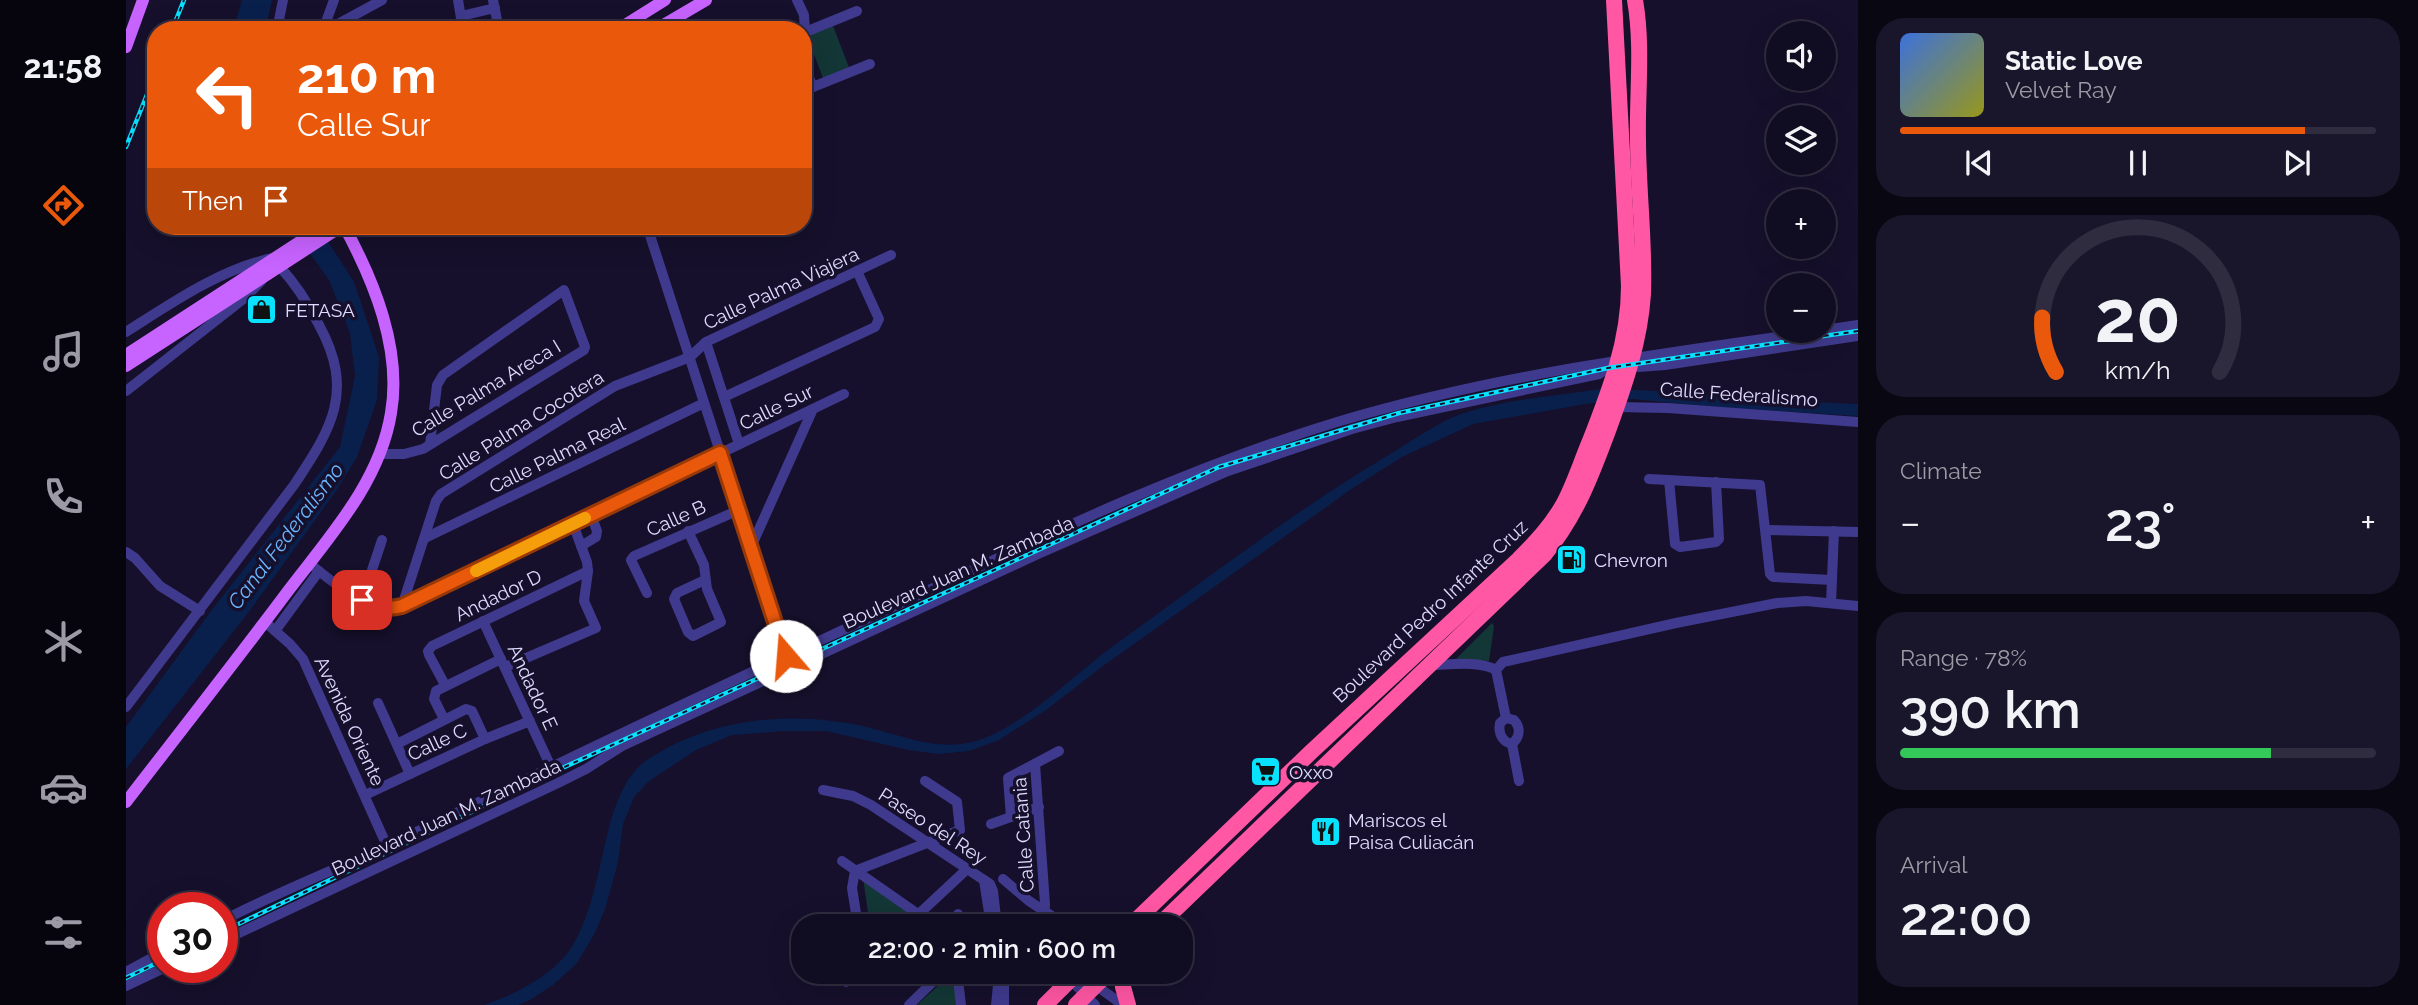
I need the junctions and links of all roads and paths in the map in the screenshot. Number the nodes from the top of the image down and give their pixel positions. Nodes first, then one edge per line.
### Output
1 (143, 0) edge
2 (283, 0) edge
3 (334, 0) edge
4 (382, 0) edge
5 (458, 0) edge
6 (666, 0) edge
7 (706, 0) edge
8 (797, 0) edge
9 (804, 0) edge
10 (1614, 0) edge
11 (1636, 0) edge
12 (494, 4) edge
13 (857, 11) dead end
14 (461, 16) junction
15 (278, 21) edge
16 (328, 21) edge
17 (342, 21) edge
18 (462, 21) edge
19 (632, 21) edge
20 (670, 21) edge
21 (806, 21) edge
22 (807, 21) edge
23 (812, 29) edge
24 (126, 47) edge
25 (870, 64) dead end
26 (812, 87) edge
27 (317, 235) edge
28 (347, 235) edge
29 (650, 235) edge
30 (891, 256) dead end
31 (276, 262) junction
32 (857, 271) junction
33 (265, 275) junction
34 (1858, 325) edge
35 (1836, 328) edge
36 (126, 332) edge
37 (1858, 337) edge
38 (1766, 341) edge
39 (706, 342) junction
40 (126, 355) edge
41 (690, 357) junction
42 (126, 366) edge
43 (1624, 369) junction
44 (126, 391) edge
45 (844, 394) dead end
46 (723, 397) junction
47 (704, 403) junction
48 (1613, 405) junction
49 (813, 409) junction
50 (1858, 422) edge
51 (430, 444) junction
52 (739, 444) junction
53 (720, 453) junction
54 (380, 454) junction
55 (1649, 480) dead end
56 (1669, 480) junction
57 (1716, 482) junction
58 (739, 510) junction
59 (591, 515) junction
60 (573, 524) junction
61 (1766, 530) junction
62 (688, 531) junction
63 (1834, 531) junction
64 (1858, 531) edge
65 (425, 538) junction
66 (382, 540) dead end
67 (581, 546) junction
68 (751, 547) junction
69 (126, 552) edge
70 (314, 567) junction
71 (588, 571) junction
72 (705, 580) junction
73 (1832, 580) junction
74 (647, 593) dead end
75 (362, 600) junction
76 (1831, 603) junction
77 (402, 606) junction
78 (1858, 606) edge
79 (200, 611) junction
80 (483, 621) junction
81 (265, 622) junction
82 (275, 631) junction
83 (786, 656) junction
84 (503, 663) junction
85 (1429, 665) junction
86 (1496, 670) junction
87 (446, 685) junction
88 (378, 703) dead end
89 (126, 707) edge
90 (1506, 718) junction
91 (444, 719) junction
92 (530, 721) junction
93 (485, 739) junction
94 (397, 744) junction
95 (1512, 744) junction
96 (1059, 751) dead end
97 (1035, 764) junction
98 (551, 766) junction
99 (410, 774) junction
100 (1519, 780) dead end
101 (925, 781) dead end
102 (823, 790) dead end
103 (365, 795) junction
104 (126, 802) edge
105 (1039, 807) junction
106 (1011, 817) junction
107 (991, 824) dead end
108 (929, 844) junction
109 (387, 846) junction
110 (842, 861) dead end
111 (966, 870) junction
112 (855, 871) junction
113 (1003, 879) dead end
114 (984, 880) junction
115 (1046, 909) junction
116 (238, 913) edge
117 (856, 914) edge
118 (918, 914) joint
119 (988, 914) edge
120 (996, 914) edge
121 (1045, 914) edge
122 (1047, 914) edge
123 (1052, 914) edge
124 (1142, 914) edge
125 (1170, 914) edge
126 (238, 933) edge
127 (147, 961) edge
128 (126, 972) edge
129 (147, 976) edge
130 (931, 984) edge
131 (959, 984) edge
132 (998, 984) edge
133 (1003, 984) edge
134 (1064, 984) edge
135 (1099, 984) edge
136 (1123, 984) edge
137 (126, 986) edge
138 (1088, 998) edge
139 (909, 1005) edge
140 (961, 1005) edge
141 (996, 1005) edge
142 (1004, 1005) edge
143 (1045, 1005) edge
144 (1126, 1005) edge

1 - 24 main road
2 - 15 street
3 - 16 street
4 - 17 street
5 - 14 street
6 - 19 main road
7 - 20 main road
8 - 21 street
9 - 22 street
10 - 43 highway, Boulevard Pedro Infante Cruz
11 - 43 highway, Boulevard Pedro Infante Cruz
12 - 14 street
13 - 23 street
14 - 18 street
25 - 26 street
27 - 31 main road
28 - 54 main road
29 - 41 street
30 - 32 street, Calle Palma Viajera
31 - 33 main road
31 - 36 street
31 - 40 main road
31 - 79 street
32 - 39 street, Calle Palma Viajera
32 - 46 street
33 - 42 main road
33 - 44 street
34 - 35 street, Boulevard Juan M. Zambada
37 - 43 street, Boulevard Juan M. Zambada
38 - 43 street, Boulevard Juan M. Zambada
39 - 41 street, Calle Palma Viajera
39 - 46 street
41 - 47 street
41 - 65 street, Calle Palma Cocotera
43 - 48 highway, Boulevard Pedro Infante Cruz
43 - 83 street, Boulevard Juan M. Zambada
43 - 126 street, Boulevard Juan M. Zambada
45 - 49 street, Calle Sur
46 - 52 street
47 - 53 street
47 - 65 street, Calle Palma Real
48 - 50 street, Calle Federalismo
48 - 85 highway, Boulevard Pedro Infante Cruz
48 - 124 highway, Boulevard Pedro Infante Cruz
49 - 52 street, Calle Sur
49 - 68 street
51 - 51 street, Calle Palma Areca I
51 - 54 street, Calle Palma Areca I
52 - 53 street, Calle Sur
53 - 58 street
53 - 59 street, Calle Sur
54 - 70 main road
55 - 56 street
56 - 57 street
56 - 57 street
57 - 61 street
58 - 62 street, Calle B
58 - 68 street
59 - 60 street, Calle Sur
59 - 67 street
60 - 67 street
60 - 77 street, Calle Sur
61 - 63 street
61 - 73 street
62 - 72 street
62 - 74 street, Calle B
63 - 64 street
63 - 73 street
65 - 77 street, Calle Palma Cocotera
66 - 75 street
67 - 71 street
68 - 83 street
69 - 79 street
70 - 75 street
70 - 81 main road
70 - 82 street
71 - 80 street, Andador D
71 - 84 street
72 - 72 street
73 - 76 street
75 - 77 street
76 - 78 street
76 - 86 street
79 - 89 street
80 - 84 street, Andador E
80 - 87 street, Andador D
81 - 82 street, Avenida Oriente
81 - 104 main road
82 - 103 street, Avenida Oriente
83 - 98 street, Boulevard Juan M. Zambada
84 - 87 street
84 - 92 street, Andador E
85 - 86 street
85 - 125 highway, Boulevard Pedro Infante Cruz
86 - 90 street
87 - 91 street
88 - 94 street
90 - 95 street
90 - 95 street
91 - 93 street
91 - 94 street
92 - 93 street, Calle C
92 - 98 street, Andador E
93 - 99 street, Calle C
94 - 99 street
95 - 100 street
96 - 97 street
97 - 105 street, Calle Catania
97 - 106 street
98 - 109 street, Boulevard Juan M. Zambada
99 - 103 street, Calle C
101 - 108 street
102 - 108 street, Paseo del Rey
103 - 109 street, Avenida Oriente
105 - 106 street
105 - 115 street, Calle Catania
106 - 107 street
108 - 111 street, Paseo del Rey
108 - 112 street
109 - 116 street, Boulevard Juan M. Zambada
110 - 112 street
111 - 114 street, Paseo del Rey
111 - 118 street
112 - 117 street
112 - 118 street
113 - 115 street
114 - 119 street, Paseo del Rey
114 - 120 street, Paseo del Rey
115 - 121 street
115 - 122 street
115 - 123 street
127 - 128 street
129 - 137 street
130 - 139 street
131 - 140 street
132 - 141 street
133 - 142 street
134 - 143 highway
135 - 138 highway
136 - 144 highway
138 - 144 street

